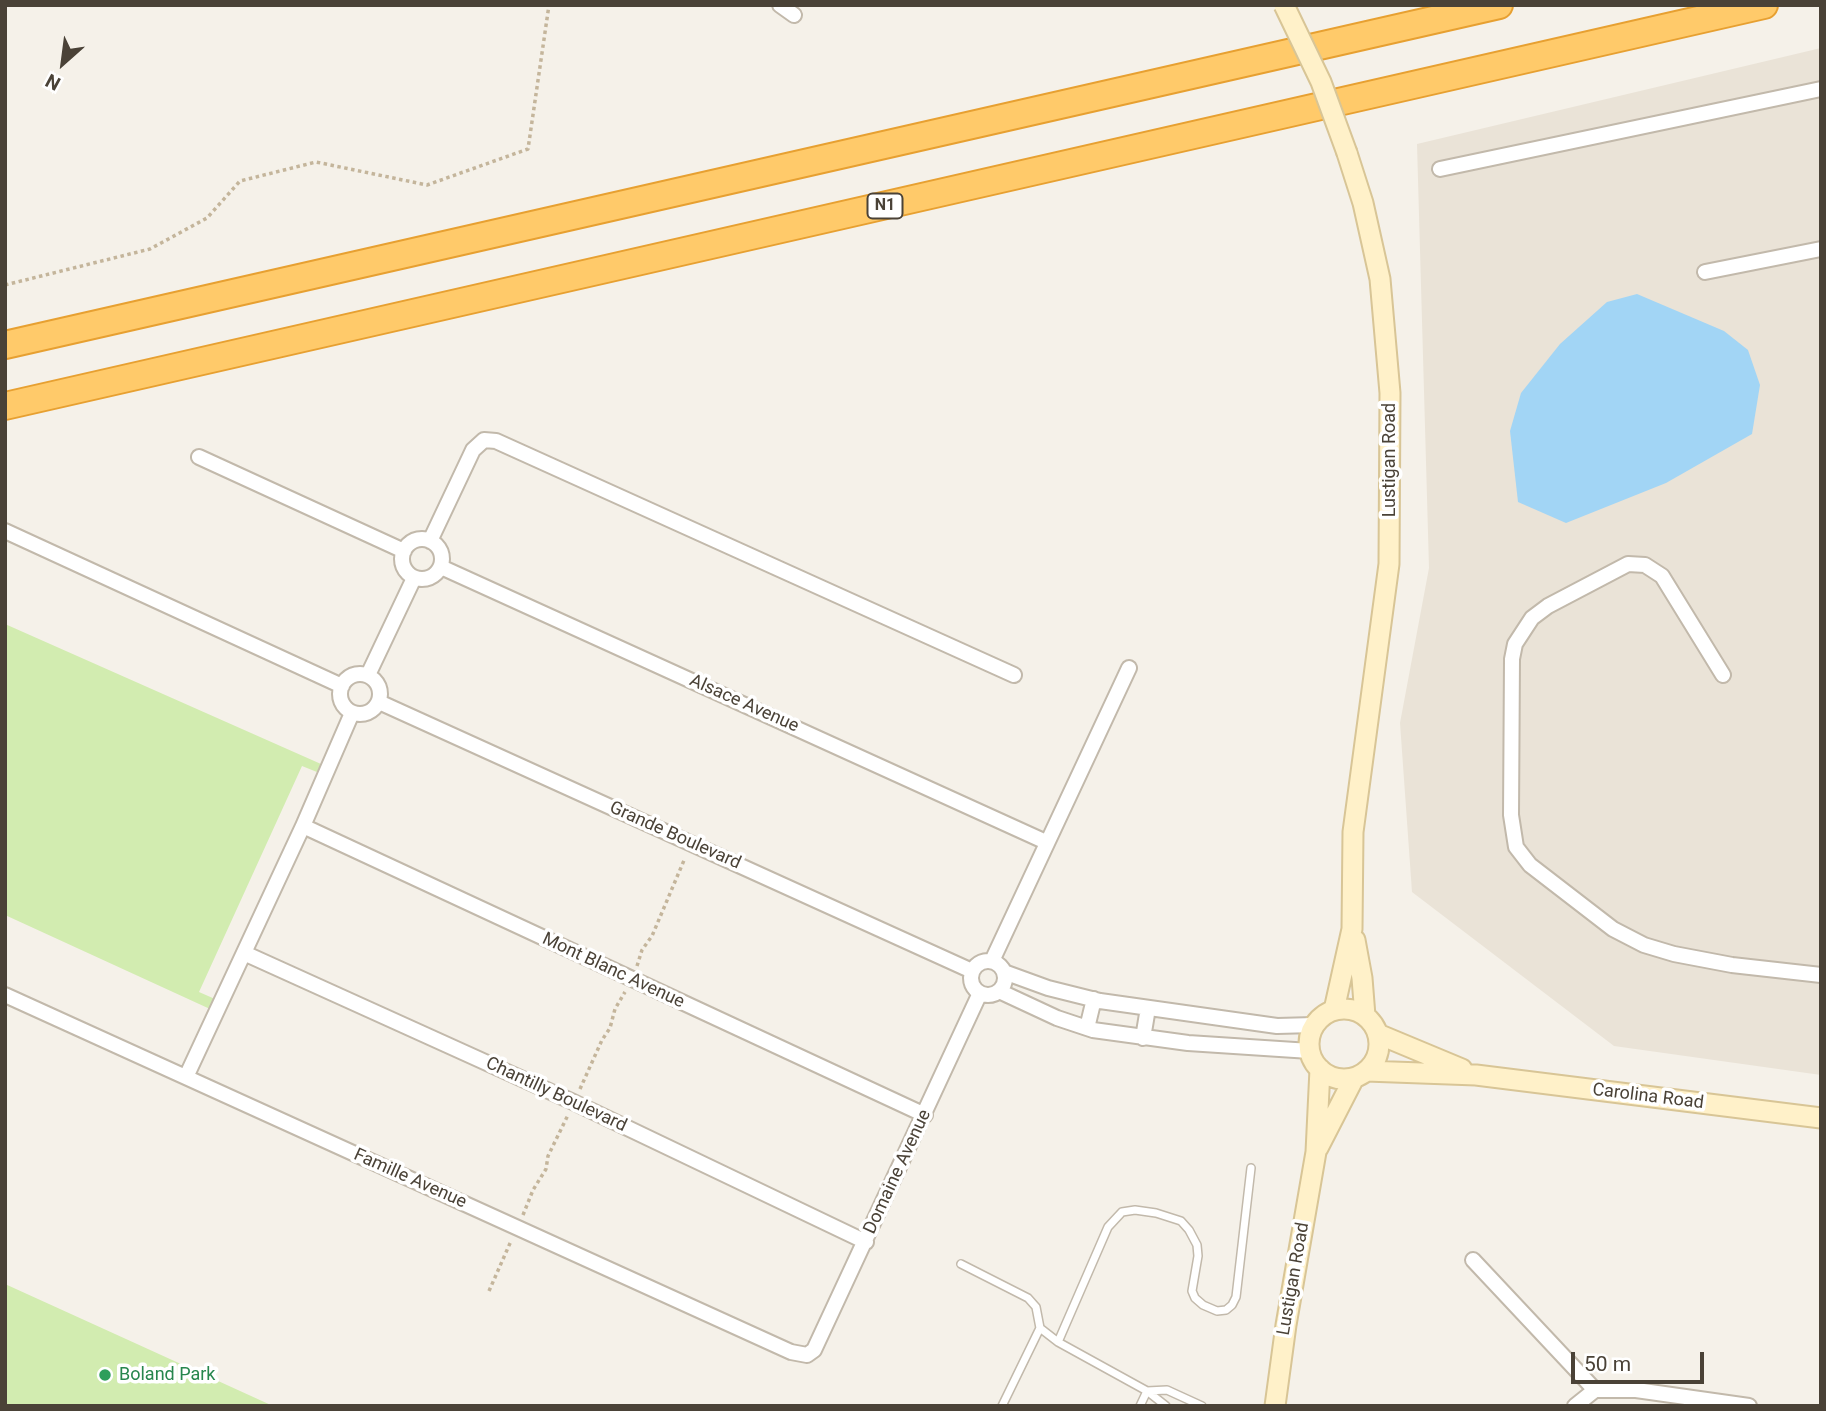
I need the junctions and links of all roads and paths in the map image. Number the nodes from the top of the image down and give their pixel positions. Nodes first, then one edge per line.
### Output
1 (549, 5) edge
2 (780, 5) edge
3 (1284, 5) edge
4 (1499, 5) edge
5 (1764, 5) edge
6 (794, 15) dead end
7 (1821, 89) edge
8 (1440, 169) dead end
9 (1821, 249) edge
10 (1705, 272) dead end
11 (5, 285) edge
12 (5, 345) edge
13 (5, 406) edge
14 (199, 457) dead end
15 (5, 531) edge
16 (430, 541) junction
17 (404, 551) junction
18 (441, 567) junction
19 (414, 578) junction
20 (1129, 668) dead end
21 (1014, 674) dead end
22 (1723, 674) dead end
23 (368, 675) junction
24 (342, 686) junction
25 (379, 702) junction
26 (352, 712) junction
27 (303, 826) junction
28 (1046, 842) junction
29 (692, 844) junction
30 (1352, 929) junction
31 (244, 953) junction
32 (992, 961) junction
33 (972, 971) junction
34 (1004, 972) junction
35 (1821, 975) edge
36 (631, 979) junction
37 (999, 991) junction
38 (980, 993) junction
39 (5, 995) edge
40 (1094, 999) junction
41 (1148, 1009) junction
42 (1335, 1010) junction
43 (1365, 1016) junction
44 (1314, 1025) junction
45 (1087, 1028) junction
46 (1378, 1034) junction
47 (1143, 1038) junction
48 (1310, 1051) junction
49 (1320, 1069) junction
50 (1360, 1074) junction
51 (1476, 1075) junction
52 (186, 1077) junction
53 (573, 1102) junction
54 (925, 1115) junction
55 (1821, 1118) edge
56 (1316, 1153) junction
57 (1251, 1167) dead end
58 (517, 1227) junction
59 (866, 1242) junction
60 (1473, 1260) dead end
61 (961, 1264) dead end
62 (489, 1291) dead end
63 (1040, 1328) junction
64 (1058, 1342) junction
65 (814, 1350) joint
66 (1595, 1390) junction
67 (1147, 1391) junction
68 (1002, 1406) edge
69 (1140, 1406) edge
70 (1167, 1406) edge
71 (1202, 1406) edge
72 (1275, 1406) edge
73 (1575, 1406) edge
74 (1749, 1406) edge

1 - 11 path
2 - 6 street
3 - 30 street, Lustigan Road, bridge
4 - 12 highway
5 - 13 highway, N1
7 - 8 street
9 - 10 street
14 - 17 street
15 - 24 street
16 - 17 street
16 - 18 street
16 - 21 street
17 - 19 street
18 - 19 street
18 - 28 street, Alsace Avenue
19 - 23 street
20 - 28 street
22 - 35 street
23 - 24 street
23 - 25 street
24 - 26 street
25 - 26 street
25 - 29 street, Grande Boulevard
26 - 27 street
27 - 31 street
27 - 36 street, Mont Blanc Avenue
28 - 32 street
29 - 33 street, Grande Boulevard
29 - 36 path
30 - 42 street, Lustigan Road
30 - 43 street, Lustigan Road
31 - 52 street
31 - 53 street, Chantilly Boulevard
32 - 33 street
32 - 34 street
33 - 38 street
34 - 37 street
34 - 40 street
36 - 53 path
36 - 54 street, Mont Blanc Avenue
37 - 38 street
37 - 45 street
38 - 54 street, Domaine Avenue
39 - 52 street, Famille Avenue
40 - 41 street
40 - 45 street
41 - 44 street
41 - 47 street
42 - 43 street
42 - 44 street
43 - 46 street
44 - 48 street
45 - 47 street
46 - 50 street
46 - 51 street, Carolina Road
47 - 48 street
48 - 49 street
49 - 50 street
49 - 56 street, Lustigan Road
50 - 51 street, Carolina Road
50 - 56 street, Lustigan Road
51 - 55 street, Carolina Road
52 - 58 street, Famille Avenue
53 - 58 path
53 - 59 street, Chantilly Boulevard
54 - 59 street, Domaine Avenue
56 - 72 street, Lustigan Road
57 - 64 lane
58 - 62 path
58 - 65 street, Famille Avenue
59 - 65 street, Domaine Avenue
60 - 66 street
61 - 63 lane
63 - 64 lane
63 - 68 lane
64 - 67 lane
66 - 73 street
66 - 74 street
67 - 69 lane
67 - 70 lane
67 - 71 lane

